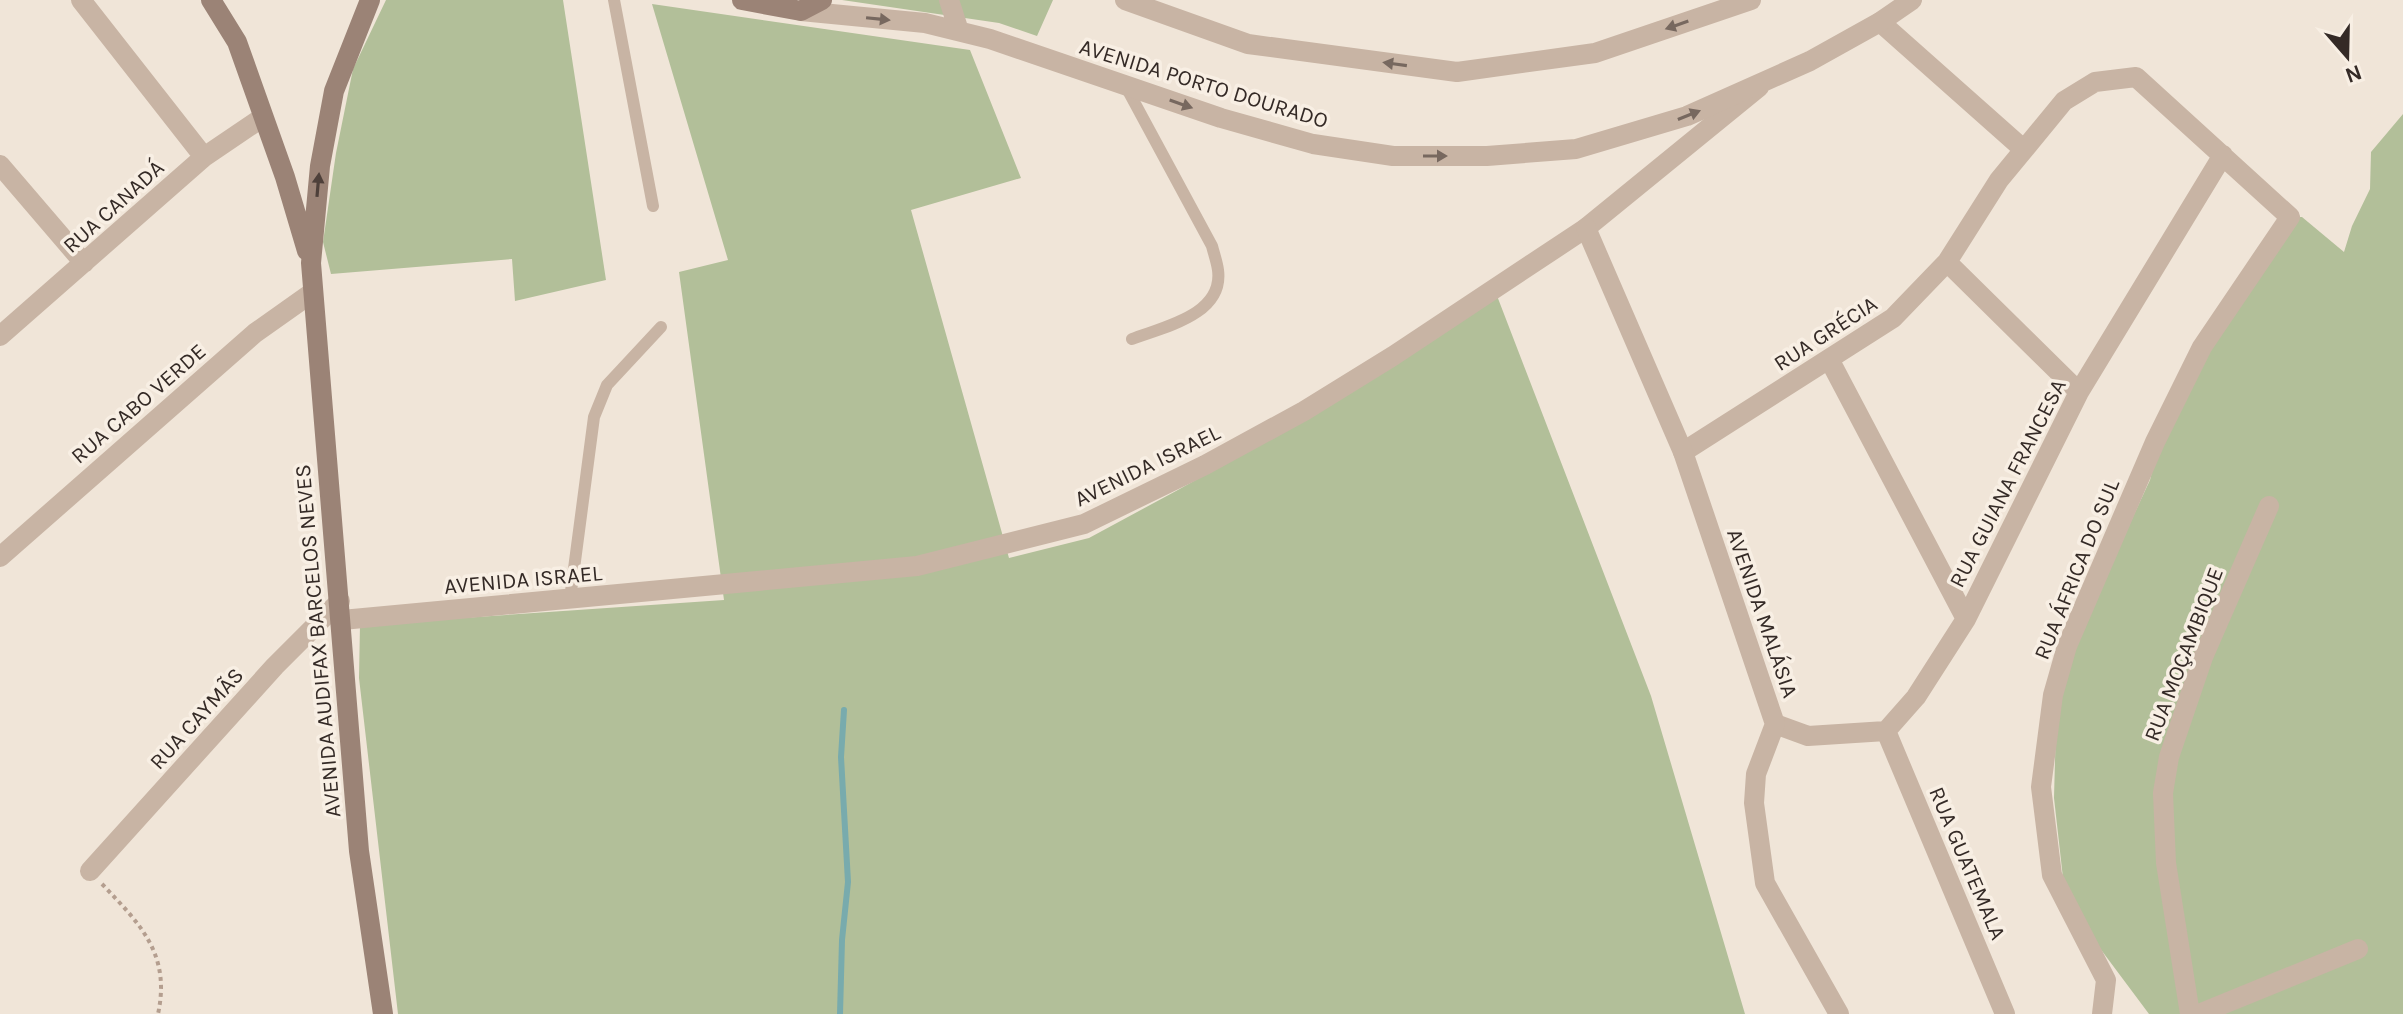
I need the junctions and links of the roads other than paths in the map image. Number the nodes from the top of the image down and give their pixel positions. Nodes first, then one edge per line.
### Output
1 (81, 0) edge
2 (211, 0) edge
3 (370, 0) edge
4 (614, 0) edge
5 (742, 0) edge
6 (822, 0) edge
7 (949, 0) edge
8 (1125, 0) edge
9 (1751, 0) edge
10 (1912, 0) edge
11 (801, 11) junction
12 (1880, 22) junction
13 (959, 31) junction
14 (1768, 80) junction
15 (1125, 85) junction
16 (263, 117) junction
17 (2022, 148) junction
18 (2223, 155) junction
19 (204, 157) junction
20 (0, 165) edge
21 (653, 206) dead end
22 (2290, 217) joint
23 (1586, 228) junction
24 (1947, 262) junction
25 (84, 263) junction
26 (311, 263) junction
27 (313, 292) junction
28 (661, 327) dead end
29 (0, 336) edge
30 (1132, 339) dead end
31 (1829, 359) junction
32 (2079, 392) junction
33 (1683, 452) junction
34 (2269, 506) dead end
35 (0, 557) edge
36 (570, 599) junction
37 (341, 611) junction
38 (1966, 619) junction
39 (1775, 724) junction
40 (1886, 731) junction
41 (90, 871) road end
42 (2358, 949) dead end
43 (383, 1014) edge
44 (1839, 1014) edge
45 (2005, 1014) edge
46 (2102, 1014) edge
47 (2190, 1014) edge
48 (2199, 1014) edge

1 - 19 street
2 - 16 main road, AVENIDA AUDIFAX BARCELOS NEVES
26 -> 3 main road, AVENIDA AUDIFAX BARCELOS NEVES
4 - 21 lane
5 - 11 main road, AVENIDA PORTO DOURADO
6 - 11 main road
7 - 13 street
9 -> 8 street
10 - 12 street, AVENIDA PORTO DOURADO
11 -> 13 street, AVENIDA PORTO DOURADO
12 - 14 street, AVENIDA PORTO DOURADO
12 - 17 street
13 - 15 street, AVENIDA PORTO DOURADO
15 -> 14 street, AVENIDA PORTO DOURADO
14 - 23 street, AVENIDA ISRAEL
15 - 30 lane
16 - 19 street, RUA CANADÁ
16 - 26 main road, AVENIDA AUDIFAX BARCELOS NEVES
17 - 18 street, RUA GRÉCIA
17 - 24 street, RUA GRÉCIA
18 - 22 street, RUA GRÉCIA
18 - 32 street, RUA GUIANA FRANCESA
19 - 25 street, RUA CANADÁ
20 - 25 street
22 - 46 street, RUA ÁFRICA DO SUL
23 - 33 street, AVENIDA MALÁSIA
23 - 36 street, AVENIDA ISRAEL
24 - 31 street, RUA GRÉCIA
24 - 32 street
25 - 29 street, RUA CANADÁ
26 - 27 main road, AVENIDA AUDIFAX BARCELOS NEVES
27 - 35 street, RUA CABO VERDE
27 - 37 main road, AVENIDA AUDIFAX BARCELOS NEVES
28 - 36 lane
31 - 33 street, RUA GRÉCIA
31 - 38 street
32 - 38 street, RUA GUIANA FRANCESA
33 - 39 street, AVENIDA MALÁSIA
34 - 47 street, RUA MOÇAMBIQUE
36 - 37 street, AVENIDA ISRAEL
37 - 41 street, RUA CAYMÃS
37 - 43 main road, AVENIDA AUDIFAX BARCELOS NEVES
38 - 40 street, RUA GUIANA FRANCESA
39 - 40 street
39 - 44 street, AVENIDA MALÁSIA
40 - 45 street, RUA GUATEMALA
42 - 48 street

